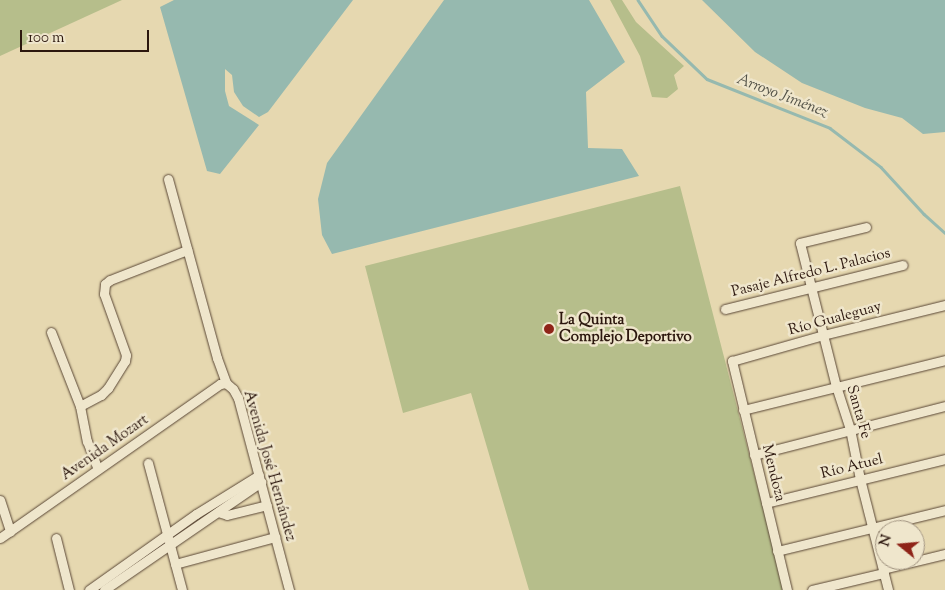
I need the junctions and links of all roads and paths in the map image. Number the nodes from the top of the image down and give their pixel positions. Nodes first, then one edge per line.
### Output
1 (168, 179) dead end
2 (866, 226) dead end
3 (187, 250) junction
4 (903, 265) dead end
5 (811, 288) junction
6 (945, 305) edge
7 (725, 309) dead end
8 (51, 332) dead end
9 (823, 335) junction
10 (945, 360) edge
11 (732, 362) joint
12 (226, 383) junction
13 (836, 386) junction
14 (80, 406) junction
15 (945, 406) edge
16 (743, 410) junction
17 (850, 429) junction
18 (754, 455) junction
19 (945, 459) edge
20 (148, 463) dead end
21 (98, 469) junction
22 (260, 478) junction
23 (860, 479) junction
24 (0, 500) edge
25 (766, 503) junction
26 (267, 505) junction
27 (945, 510) edge
28 (218, 512) junction
29 (872, 530) junction
30 (10, 531) junction
31 (166, 534) junction
32 (275, 537) junction
33 (0, 538) edge
34 (56, 538) dead end
35 (170, 545) junction
36 (777, 551) junction
37 (945, 554) edge
38 (175, 564) junction
39 (883, 571) junction
40 (69, 590) edge
41 (88, 590) edge
42 (104, 590) edge
43 (182, 590) edge
44 (290, 590) edge
45 (787, 590) edge
46 (812, 590) edge
47 (888, 590) edge

1 - 3 street, Avenida José Hernández
2 - 5 street, Santa Fe
3 - 12 street, Avenida José Hernández
3 - 14 street
4 - 5 street, Pasaje Alfredo L. Palacios
5 - 7 street, Pasaje Alfredo L. Palacios
5 - 9 street, Santa Fe
6 - 9 street, Río Gualeguay
8 - 14 street
9 - 11 street, Río Gualeguay
9 - 13 street, Santa Fe
10 - 13 street
11 - 16 street, Mendoza
12 - 21 street, Avenida Mozart
12 - 22 street, Avenida José Hernández
13 - 16 street
13 - 17 street, Santa Fe
14 - 21 street
15 - 17 street
16 - 18 street, Mendoza
17 - 18 street
17 - 23 street, Santa Fe
18 - 25 street, Mendoza
19 - 23 street, Río Atuel
20 - 31 street
21 - 30 street, Avenida Mozart
22 - 26 street, Avenida José Hernández
22 - 28 street
22 - 31 street
23 - 25 street, Río Atuel
23 - 29 street, Santa Fe
24 - 30 street
25 - 36 street, Mendoza
26 - 28 street
26 - 32 street, Avenida José Hernández
27 - 29 street
28 - 35 street
29 - 36 street
29 - 39 street, Santa Fe
30 - 33 street, Avenida Mozart
31 - 35 street
31 - 41 street
32 - 38 street
32 - 44 street, Avenida José Hernández
34 - 40 street
35 - 38 street
35 - 42 street
36 - 45 street, Mendoza
37 - 39 street
38 - 43 street
39 - 46 street
39 - 47 street, Santa Fe

